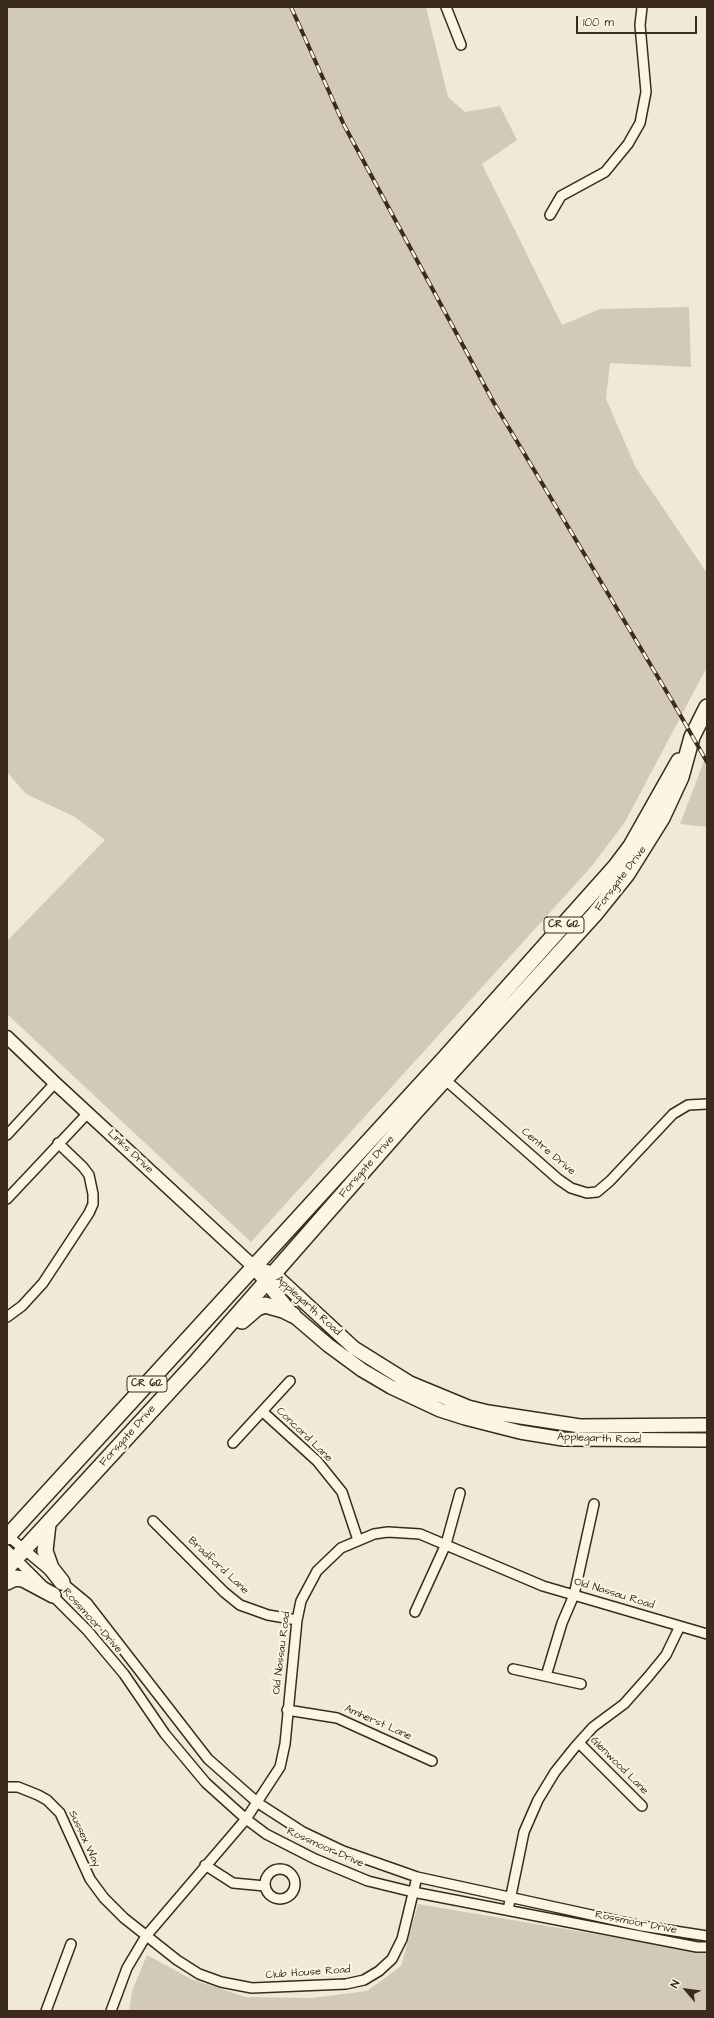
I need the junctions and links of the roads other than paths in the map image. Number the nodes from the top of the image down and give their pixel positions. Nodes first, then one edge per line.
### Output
1 (446, 7) edge
2 (642, 7) edge
3 (461, 45) dead end
4 (550, 215) dead end
5 (707, 707) edge
6 (7, 1036) edge
7 (439, 1075) junction
8 (55, 1084) junction
9 (707, 1104) edge
10 (87, 1114) junction
11 (7, 1135) edge
12 (58, 1143) junction
13 (7, 1199) edge
14 (254, 1267) junction
15 (269, 1279) junction
16 (293, 1315) junction
17 (7, 1317) edge
18 (197, 1361) junction
19 (290, 1381) dead end
20 (263, 1412) junction
21 (707, 1425) edge
22 (707, 1440) edge
23 (234, 1444) dead end
24 (460, 1493) dead end
25 (594, 1504) dead end
26 (153, 1521) dead end
27 (48, 1524) junction
28 (358, 1540) junction
29 (446, 1544) junction
30 (12, 1550) edge
31 (7, 1582) edge
32 (62, 1582) junction
33 (53, 1595) junction
34 (574, 1595) junction
35 (415, 1612) dead end
36 (297, 1620) junction
37 (680, 1626) junction
38 (707, 1634) edge
39 (123, 1649) junction
40 (109, 1657) junction
41 (513, 1669) dead end
42 (546, 1676) junction
43 (582, 1684) dead end
44 (287, 1710) junction
45 (579, 1743) junction
46 (208, 1759) junction
47 (432, 1761) dead end
48 (196, 1772) junction
49 (7, 1787) edge
50 (258, 1803) junction
51 (642, 1806) dead end
52 (246, 1819) junction
53 (205, 1865) junction
54 (417, 1877) junction
55 (265, 1886) dead end
56 (413, 1892) junction
57 (510, 1896) junction
58 (508, 1910) junction
59 (146, 1936) junction
60 (707, 1936) edge
61 (71, 1944) dead end
62 (707, 1947) edge
63 (46, 2011) edge
64 (111, 2011) edge

1 - 3 street
2 - 4 street
5 - 7 main road, Forsgate Drive / CR 612
6 - 8 street, Links Drive
7 - 9 street, Centre Drive
7 - 14 main road, Forsgate Drive / CR 612
7 - 15 main road, Forsgate Drive / CR 612
8 - 10 street, Links Drive
8 - 11 street
10 - 12 street
10 - 14 street, Links Drive
12 - 13 street
12 - 17 street
14 - 15 main road, Applegarth Road
14 - 30 main road, Forsgate Drive / CR 612
15 - 16 main road, Applegarth Road
15 - 18 main road, Forsgate Drive / CR 612
15 - 21 main road, Applegarth Road
16 - 18 main road
16 - 22 main road, Applegarth Road
18 - 27 main road, Forsgate Drive / CR 612
19 - 20 street
20 - 23 street
20 - 28 street, Concord Lane
24 - 29 street
25 - 34 street
26 - 36 street, Bradford Lane
27 - 30 main road, Forsgate Drive / CR 612
27 - 32 main road
28 - 29 street, Old Nassau Road
28 - 36 street, Old Nassau Road
29 - 34 street, Old Nassau Road
29 - 35 street
30 - 32 street, Rossmoor Drive
30 - 33 street, Rossmoor Drive
31 - 33 main road
32 - 39 street, Rossmoor Drive
33 - 40 street, Rossmoor Drive
34 - 37 street, Old Nassau Road
34 - 42 street
36 - 44 street, Old Nassau Road
37 - 38 street, Old Nassau Road
37 - 45 street
39 - 40 street
39 - 46 street, Rossmoor Drive
40 - 48 street, Rossmoor Drive
41 - 42 street
42 - 43 street
44 - 47 street, Amherst Lane
44 - 50 street, Old Nassau Road
45 - 51 street, Glenwood Lane
45 - 57 street
46 - 48 street
46 - 50 street, Rossmoor Drive
48 - 52 street, Rossmoor Drive
49 - 59 street, Sussex Way
50 - 52 street, Old Nassau Road
50 - 54 street, Rossmoor Drive
52 - 53 street, Old Nassau Road
52 - 56 street, Rossmoor Drive
53 - 55 street
53 - 59 street, Old Nassau Road
54 - 56 street, Club House Road
54 - 57 street, Rossmoor Drive
56 - 58 street, Rossmoor Drive
56 - 59 street, Club House Road
57 - 58 street
57 - 60 street, Rossmoor Drive
58 - 62 street, Rossmoor Drive
59 - 64 street, Old Nassau Road
61 - 63 street

